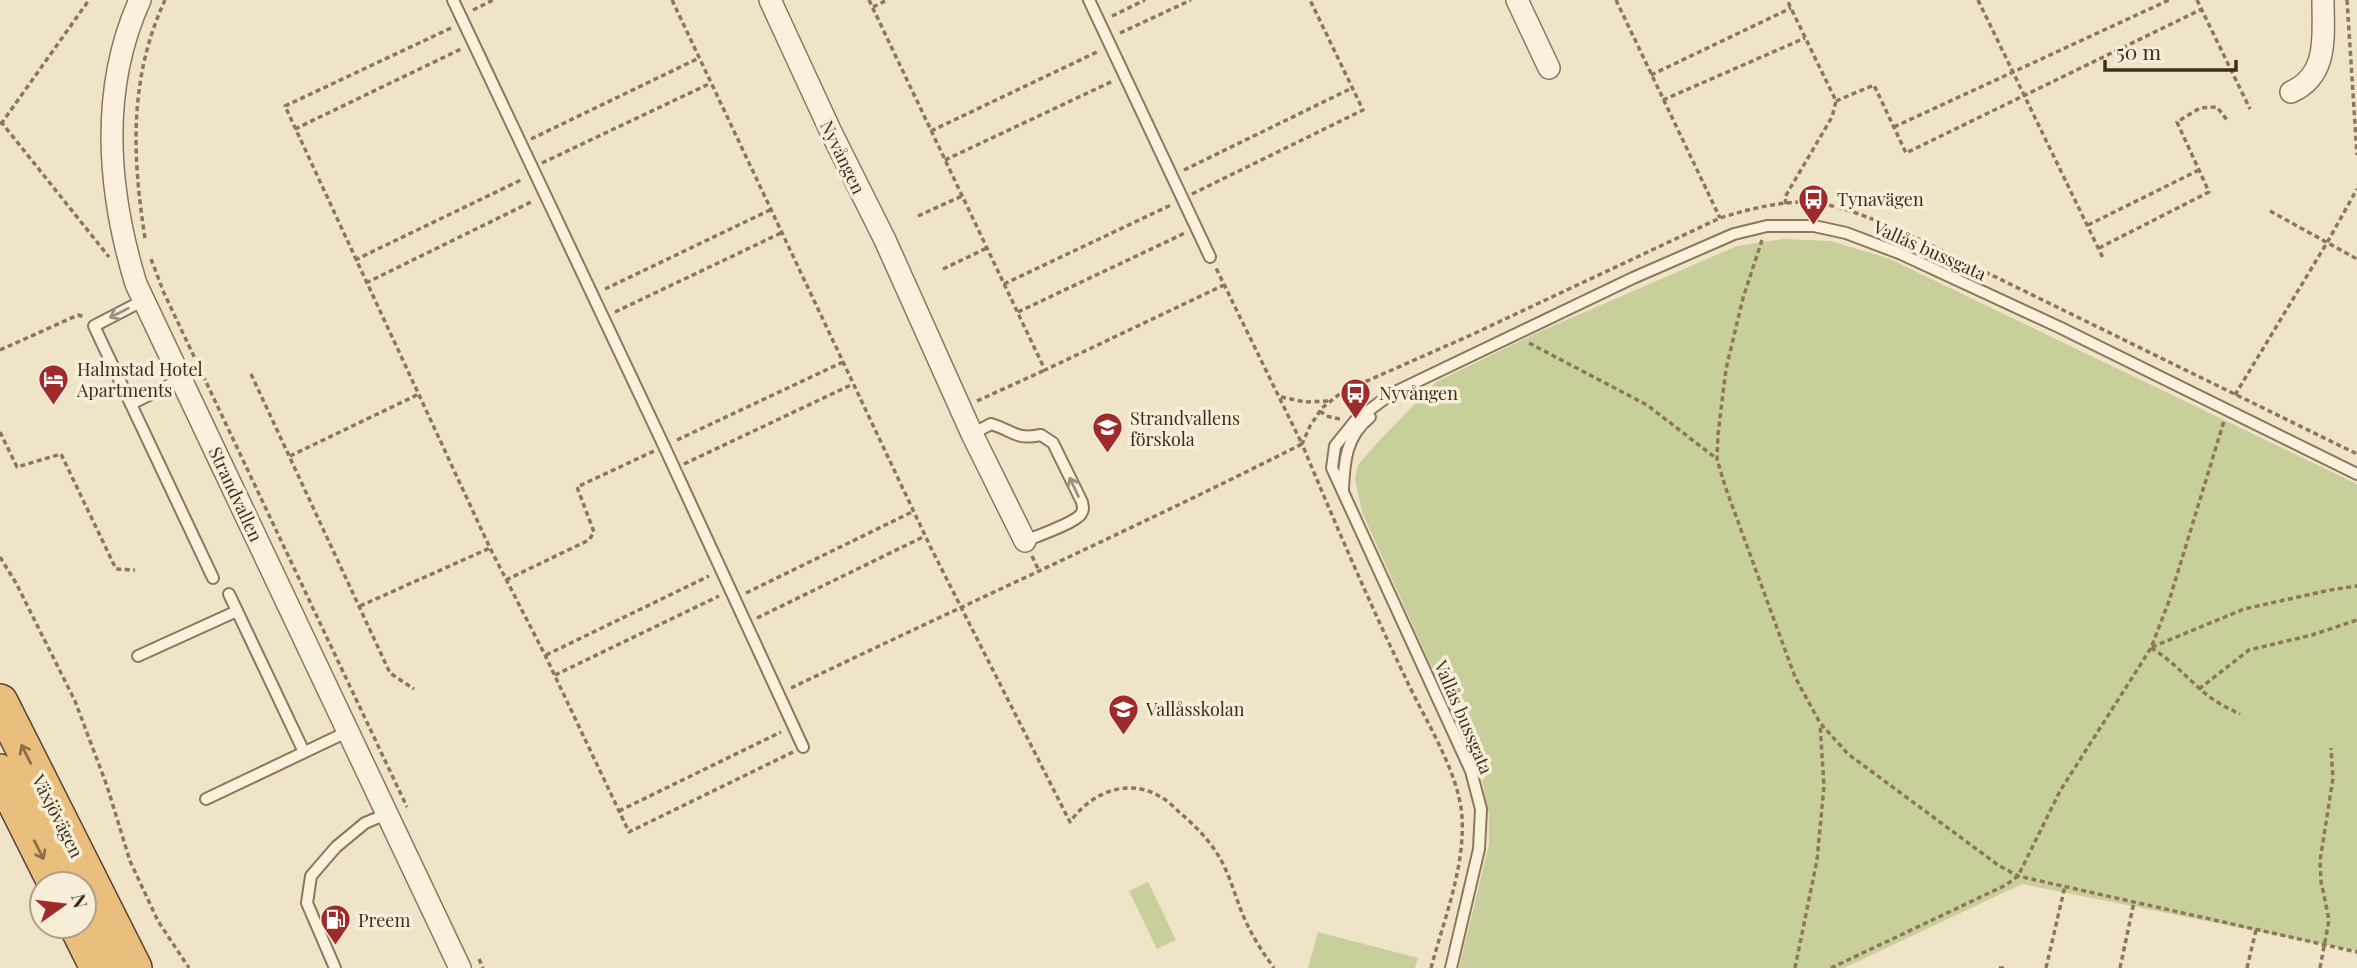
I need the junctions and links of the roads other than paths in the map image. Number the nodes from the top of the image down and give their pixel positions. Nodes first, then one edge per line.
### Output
1 (140, 0) edge
2 (453, 0) edge
3 (770, 0) edge
4 (1089, 0) edge
5 (1517, 0) edge
6 (2323, 0) edge
7 (1549, 68) dead end
8 (2291, 92) dead end
9 (1210, 257) road end
10 (144, 300) junction
11 (181, 379) junction
12 (131, 404) junction
13 (972, 434) junction
14 (2357, 474) edge
15 (1024, 541) joint
16 (213, 578) dead end
17 (229, 594) dead end
18 (237, 611) junction
19 (138, 656) dead end
20 (0, 702) edge
21 (349, 731) junction
22 (803, 747) road end
23 (303, 752) junction
24 (0, 772) edge
25 (206, 799) dead end
26 (398, 811) junction
27 (49, 870) edge
28 (84, 940) edge
29 (469, 962) edge
30 (98, 968) edge
31 (134, 968) edge
32 (335, 968) edge
33 (1451, 968) edge

1 - 10 street, Strandvallen
2 - 22 lane
3 - 13 street, Nyvången
4 - 9 lane
5 - 7 street
6 - 8 street
10 - 11 street, Strandvallen
10 -> 12 lane
11 - 12 lane
11 - 21 street, Strandvallen
12 - 16 lane
13 - 15 street, Nyvången
15 -> 13 lane
14 - 33 lane, Vallås bussgata
17 - 18 lane
18 - 19 lane
18 - 23 lane
31 -> 20 highway, Växjövägen
21 - 23 lane
21 - 26 street, Strandvallen
23 - 25 lane
24 -> 27 highway, Växjövägen
26 - 29 street, Strandvallen
26 - 32 lane
28 - 30 highway

